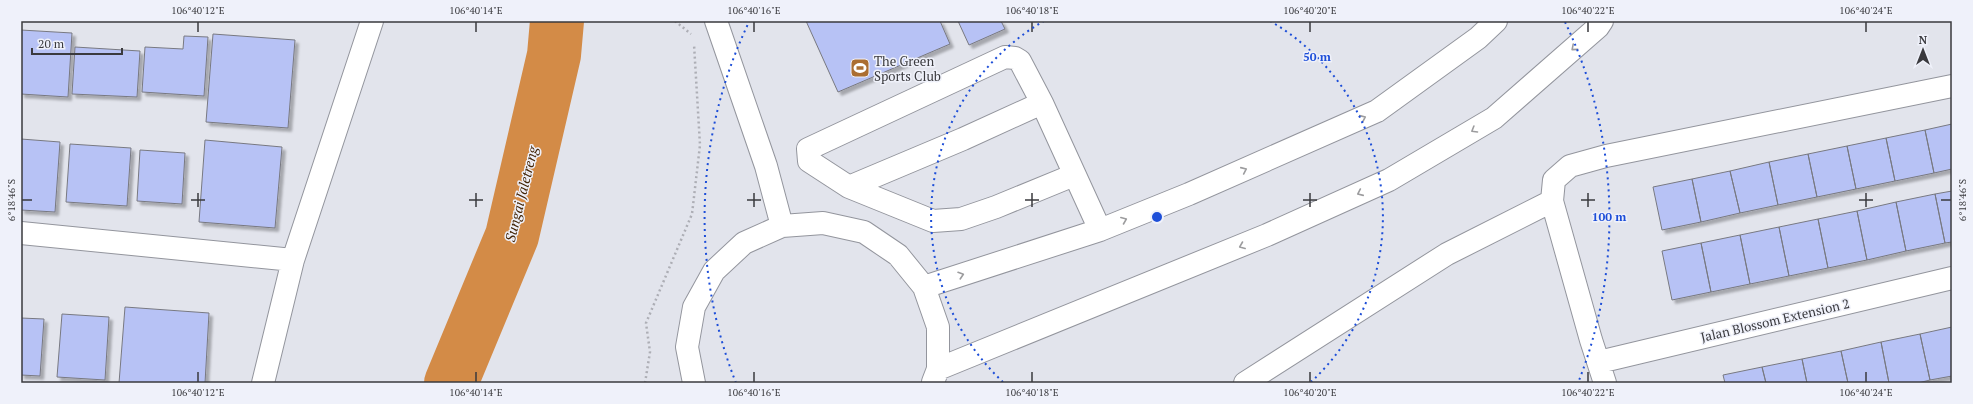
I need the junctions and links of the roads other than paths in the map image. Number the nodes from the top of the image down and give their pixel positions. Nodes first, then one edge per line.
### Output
1 (372, 21) edge
2 (716, 21) edge
3 (1496, 21) edge
4 (1602, 21) edge
5 (1952, 86) edge
6 (1042, 103) junction
7 (1074, 175) junction
8 (848, 187) junction
9 (1552, 201) junction
10 (782, 226) junction
11 (1100, 230) junction
12 (21, 233) edge
13 (293, 260) junction
14 (1952, 278) edge
15 (924, 287) junction
16 (1599, 362) junction
17 (935, 376) edge
18 (263, 383) edge
19 (694, 383) edge
20 (1245, 383) edge
21 (1606, 383) edge

1 - 13 street
2 - 10 street
11 -> 3 street
4 -> 17 street
5 - 9 street
6 - 7 street
6 - 8 street
6 - 8 street
7 - 8 street
7 - 11 street
9 - 16 street
9 - 20 street
10 - 15 street
10 - 19 street
15 -> 11 street
12 - 13 street
13 - 18 street
14 - 16 street, Jalan Blossom Extension 2
15 - 17 street
16 - 21 street

